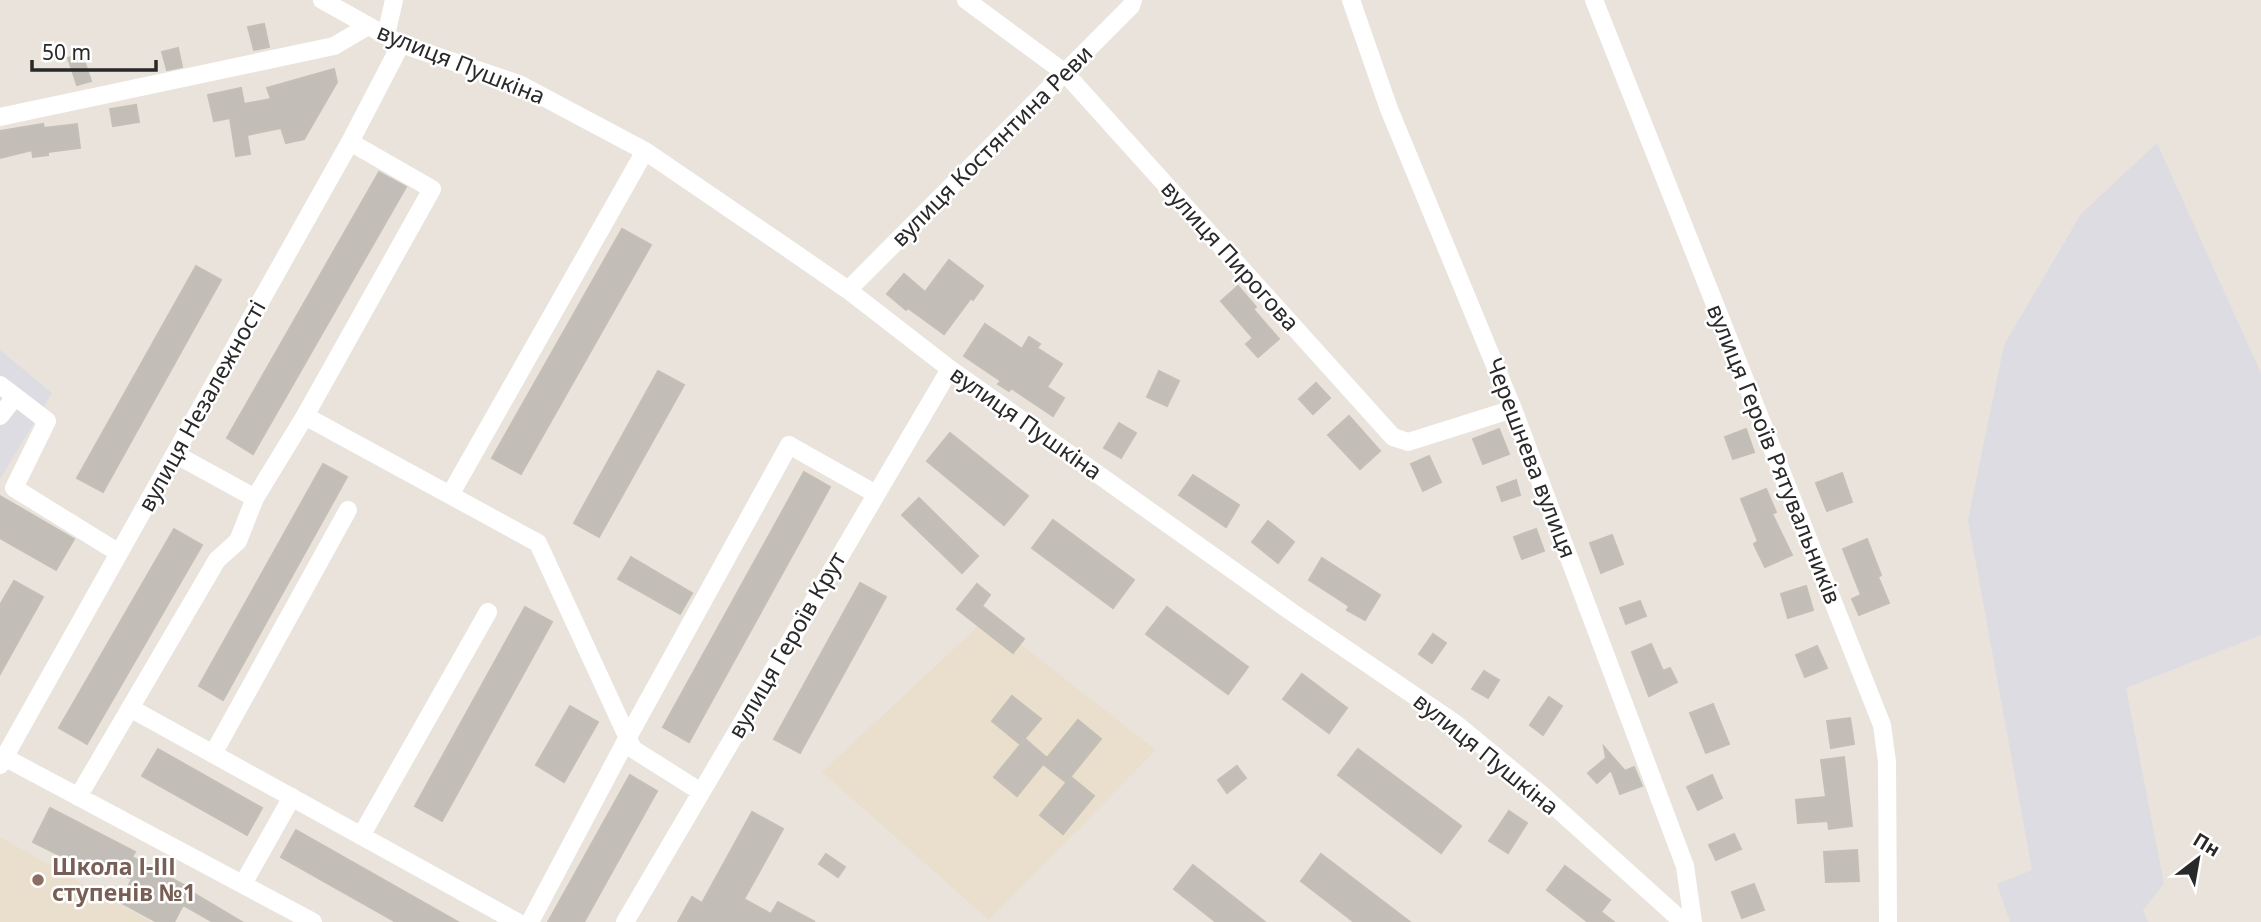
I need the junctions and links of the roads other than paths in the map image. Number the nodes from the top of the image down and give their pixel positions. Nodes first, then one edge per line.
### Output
1 (322, 0) edge
2 (394, 0) edge
3 (966, 0) edge
4 (1133, 0) edge
5 (1351, 0) edge
6 (1594, 0) edge
7 (368, 26) junction
8 (394, 40) junction
9 (1065, 73) junction
10 (0, 117) edge
11 (350, 142) junction
12 (645, 151) junction
13 (848, 290) junction
14 (950, 369) junction
15 (0, 385) edge
16 (15, 397) junction
17 (1513, 409) junction
18 (0, 416) edge
19 (305, 416) junction
20 (175, 454) junction
21 (876, 494) junction
22 (450, 495) junction
23 (255, 498) junction
24 (348, 510) dead end
25 (119, 553) junction
26 (488, 612) dead end
27 (130, 708) junction
28 (628, 737) junction
29 (212, 754) junction
30 (2, 761) edge
31 (701, 792) junction
32 (78, 797) junction
33 (292, 797) junction
34 (361, 836) junction
35 (243, 884) junction
36 (313, 922) edge
37 (517, 922) edge
38 (530, 922) edge
39 (625, 922) edge
40 (1682, 922) edge
41 (1693, 922) edge
42 (1888, 922) edge

1 - 7 street, вулиця Пушкіна
2 - 8 street, вулиця Незалежності
3 - 9 street, вулиця Пирогова
4 - 9 street, вулиця Костянтина Реви
5 - 17 street, Черешнева вулиця
6 - 42 street, вулиця Героїв Рятувальників
7 - 8 street, вулиця Пушкіна
7 - 10 street
8 - 11 street, вулиця Незалежності
8 - 12 street, вулиця Пушкіна
9 - 13 street, вулиця Костянтина Реви
9 - 17 street, вулиця Пирогова
11 - 19 street
11 - 20 street, вулиця Незалежності
12 - 13 street, вулиця Пушкіна
12 - 22 street
13 - 14 street, вулиця Пушкіна
14 - 21 street, вулиця Героїв Крут
14 - 40 street, вулиця Пушкіна
15 - 16 street
16 - 18 street
16 - 25 street
17 - 41 street, Черешнева вулиця
19 - 22 street
19 - 23 street
20 - 23 street
20 - 25 street, вулиця Незалежності
21 - 28 street
21 - 31 street, вулиця Героїв Крут
22 - 28 street
23 - 27 street
24 - 29 street
25 - 30 street, вулиця Незалежності
26 - 34 street
27 - 29 street
27 - 32 street
28 - 31 street
28 - 38 street
29 - 33 street
30 - 32 street
31 - 39 street, вулиця Героїв Крут
32 - 35 street
33 - 34 street
33 - 35 street
34 - 37 street
35 - 36 street

